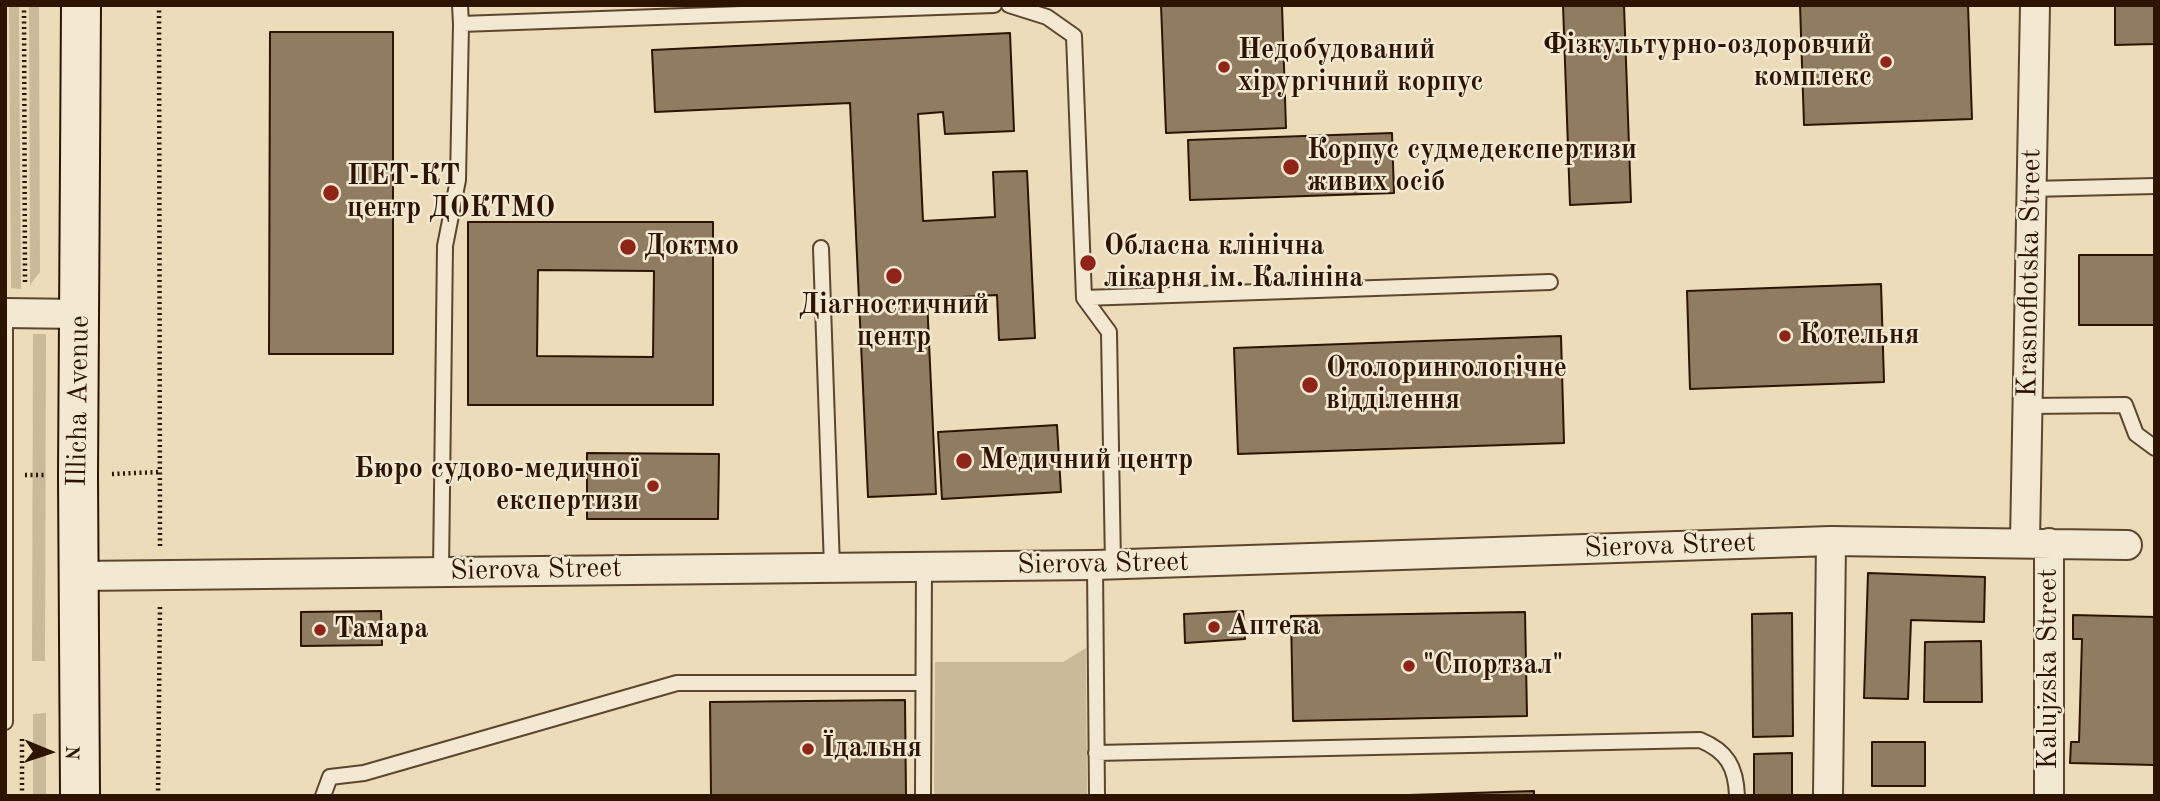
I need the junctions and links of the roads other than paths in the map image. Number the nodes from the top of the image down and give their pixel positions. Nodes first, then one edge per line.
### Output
1 (81, 5) edge
2 (460, 5) edge
3 (994, 5) edge
4 (1009, 5) edge
5 (2035, 5) edge
6 (461, 24) junction
7 (2155, 186) edge
8 (2032, 189) junction
9 (821, 248) dead end
10 (1550, 282) dead end
11 (1084, 298) junction
12 (11, 313) edge
13 (81, 314) junction
14 (2028, 405) junction
15 (2155, 448) edge
16 (1831, 541) junction
17 (2037, 542) junction
18 (2127, 545) dead end
19 (1104, 565) junction
20 (924, 566) junction
21 (832, 567) junction
22 (441, 571) junction
23 (79, 576) junction
24 (923, 683) junction
25 (5, 722) edge
26 (1096, 753) junction
27 (80, 796) edge
28 (323, 796) edge
29 (923, 796) edge
30 (1097, 796) edge
31 (1737, 796) edge
32 (1828, 796) edge
33 (2049, 796) edge

1 - 13 main road, Illicha Avenue
2 - 6 lane
3 - 6 lane
4 - 11 lane
5 - 8 street, Krasnoflotska Street
6 - 22 lane
7 - 8 lane
8 - 14 street, Krasnoflotska Street
9 - 21 lane
10 - 11 lane
11 - 19 lane
12 - 13 street
12 - 25 lane
13 - 23 main road, Illicha Avenue
14 - 15 lane
14 - 17 street, Krasnoflotska Street
16 - 17 street, Sierova Street
16 - 19 street, Sierova Street
16 - 32 street
17 - 18 street, Sierova Street
17 - 33 street, Kalujzska Street
19 - 20 street, Sierova Street
19 - 26 lane
20 - 21 street, Sierova Street
20 - 24 lane
21 - 22 street, Sierova Street
22 - 23 street, Sierova Street
23 - 27 main road, Illicha Avenue
24 - 28 lane
24 - 29 lane
26 - 30 lane
26 - 31 lane

